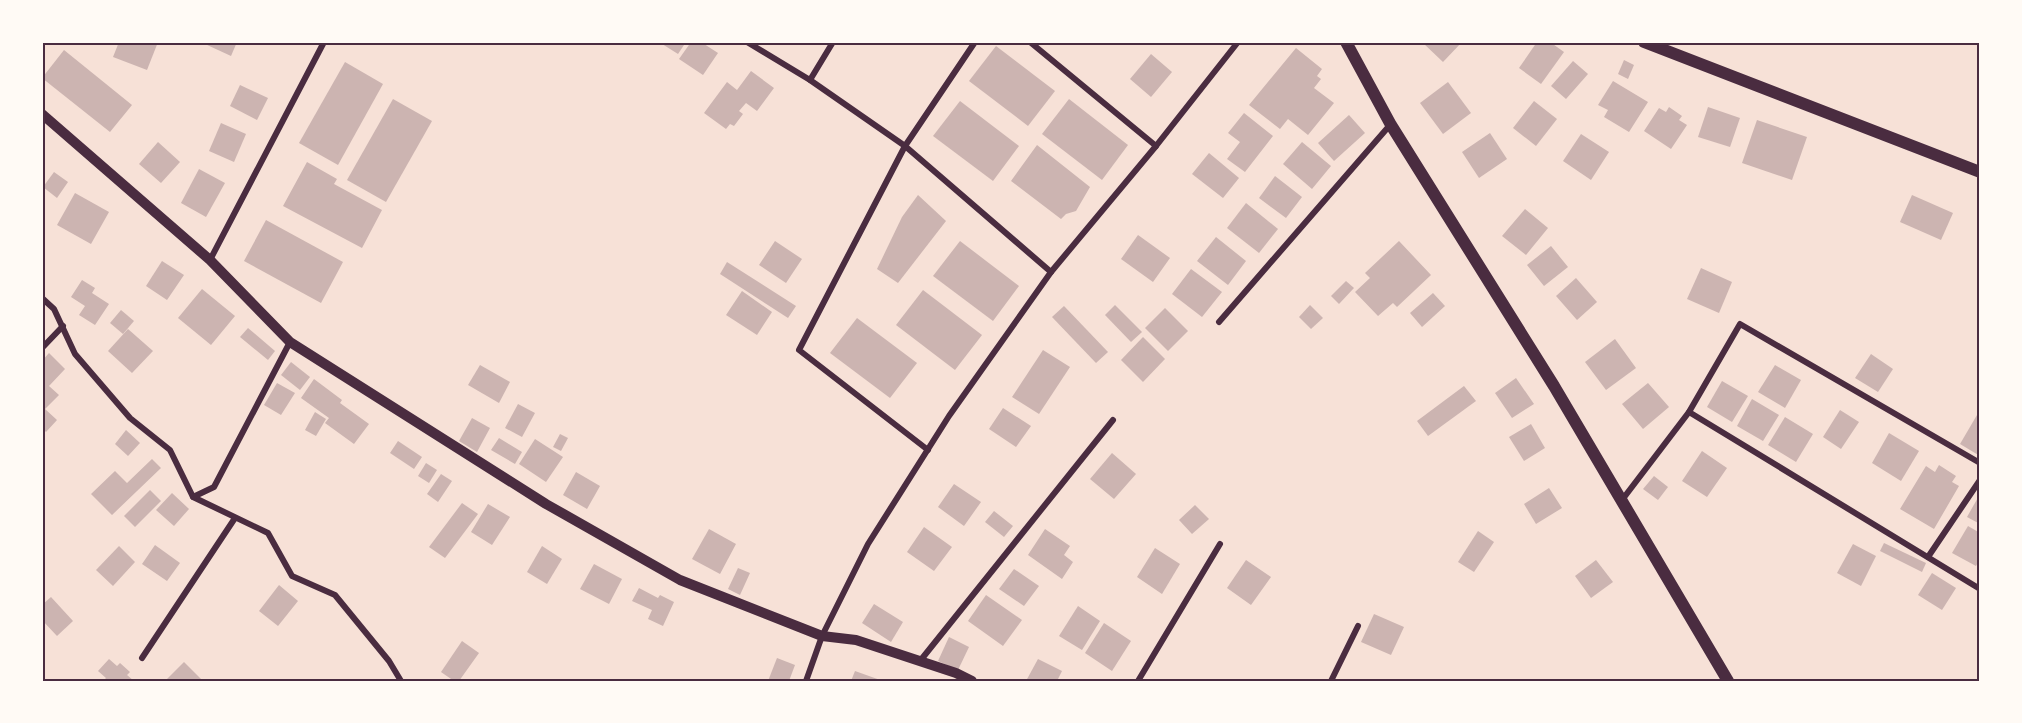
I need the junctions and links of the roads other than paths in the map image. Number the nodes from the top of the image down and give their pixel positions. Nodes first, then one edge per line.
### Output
1 (324, 42) edge
2 (747, 42) edge
3 (833, 42) edge
4 (975, 42) edge
5 (1030, 42) edge
6 (1238, 42) edge
7 (1346, 42) edge
8 (1644, 42) edge
9 (1661, 45) edge
10 (810, 80) junction
11 (42, 114) edge
12 (1391, 125) junction
13 (905, 146) junction
14 (1156, 146) junction
15 (1980, 172) edge
16 (210, 260) junction
17 (1051, 272) junction
18 (42, 298) edge
19 (1219, 322) dead end
20 (63, 326) junction
21 (290, 342) junction
22 (42, 348) edge
23 (1689, 412) junction
24 (1113, 420) dead end
25 (928, 450) junction
26 (1980, 463) edge
27 (1980, 480) edge
28 (193, 497) junction
29 (1622, 500) junction
30 (236, 518) junction
31 (1220, 544) dead end
32 (1928, 557) junction
33 (1980, 589) edge
34 (1358, 626) dead end
35 (822, 636) junction
36 (142, 658) dead end
37 (920, 661) junction
38 (401, 681) edge
39 (806, 681) edge
40 (972, 681) edge
41 (1138, 681) edge
42 (1331, 681) edge
43 (1728, 681) edge

1 - 16 street
2 - 10 street
3 - 10 street
4 - 13 street
5 - 14 street
6 - 14 street
7 - 12 main road
8 - 9 main road
9 - 15 main road
10 - 13 street
11 - 16 street
12 - 19 street
12 - 29 main road
13 - 17 street
13 - 25 street
14 - 17 street
16 - 21 street
17 - 25 street
18 - 20 street
20 - 22 street
20 - 28 street
21 - 28 street
21 - 35 street
23 - 26 street
23 - 29 street
23 - 32 street
24 - 37 street
25 - 35 street
27 - 32 street
28 - 30 street
29 - 43 main road
30 - 36 street
30 - 38 street
31 - 41 street
32 - 33 street
34 - 42 street
35 - 37 street
35 - 39 street
37 - 40 street

